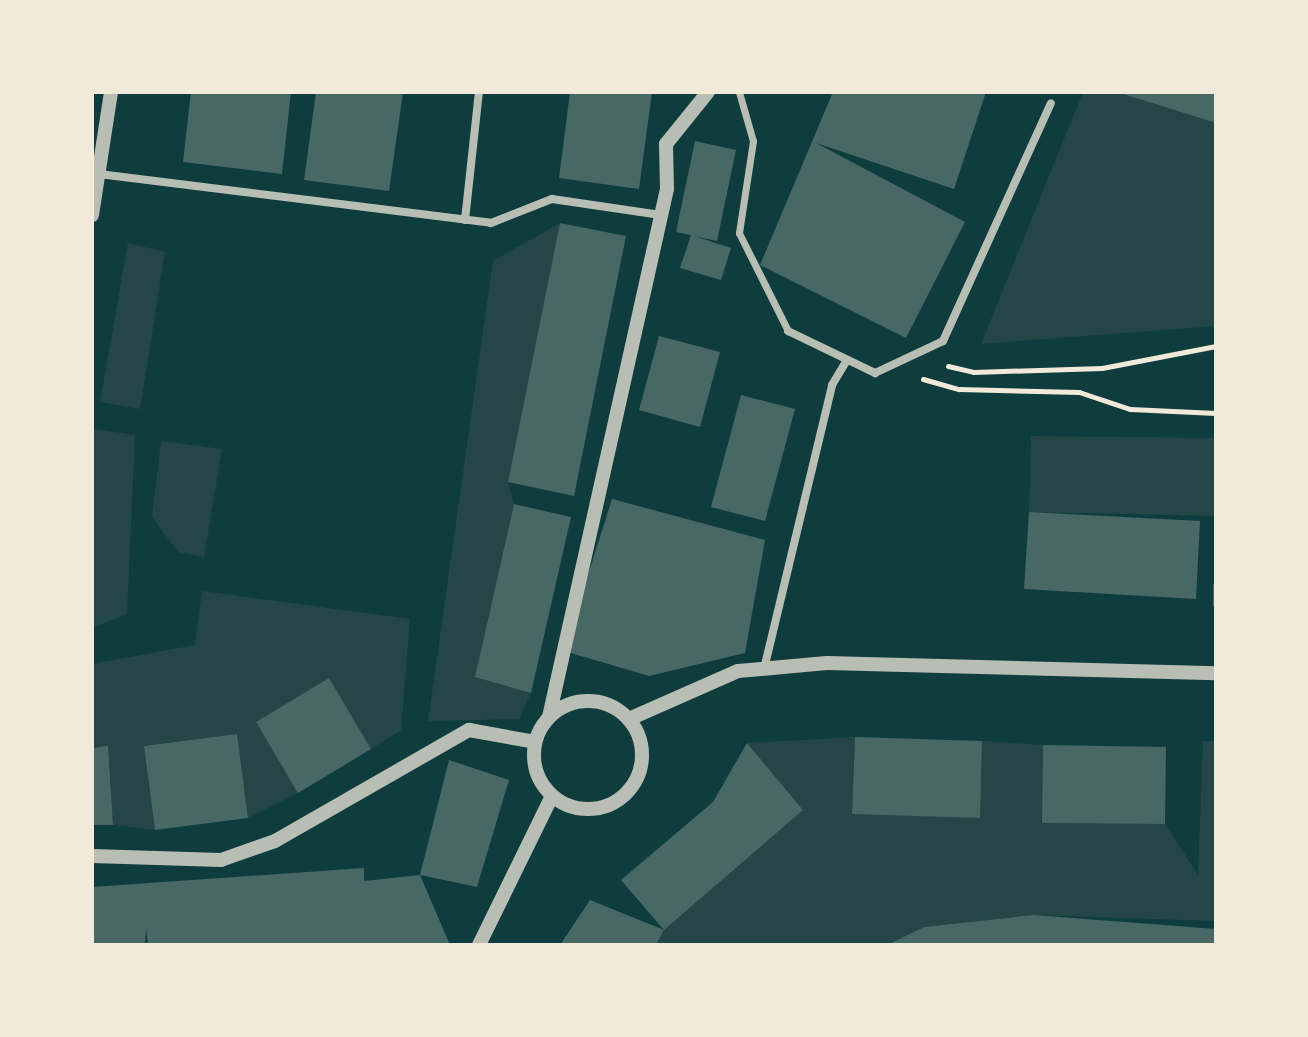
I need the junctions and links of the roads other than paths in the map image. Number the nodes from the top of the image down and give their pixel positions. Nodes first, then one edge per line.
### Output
1 (111, 92) edge
2 (479, 92) edge
3 (708, 92) edge
4 (739, 92) edge
5 (1051, 103) dead end
6 (99, 174) junction
7 (92, 215) edge
8 (661, 215) junction
9 (465, 220) junction
10 (788, 331) joint
11 (846, 362) junction
12 (764, 669) junction
13 (1216, 673) edge
14 (549, 717) junction
15 (629, 719) junction
16 (535, 742) junction
17 (552, 796) junction
18 (92, 856) edge
19 (479, 945) edge

1 - 6 street
2 - 9 street
3 - 8 street
4 - 10 street
5 - 11 street
6 - 7 street
6 - 9 street
8 - 9 street
8 - 14 street
10 - 11 street
11 - 12 street
12 - 13 street
12 - 15 street
14 - 15 street
14 - 16 street
15 - 17 street
16 - 17 street
16 - 18 street
17 - 19 street

